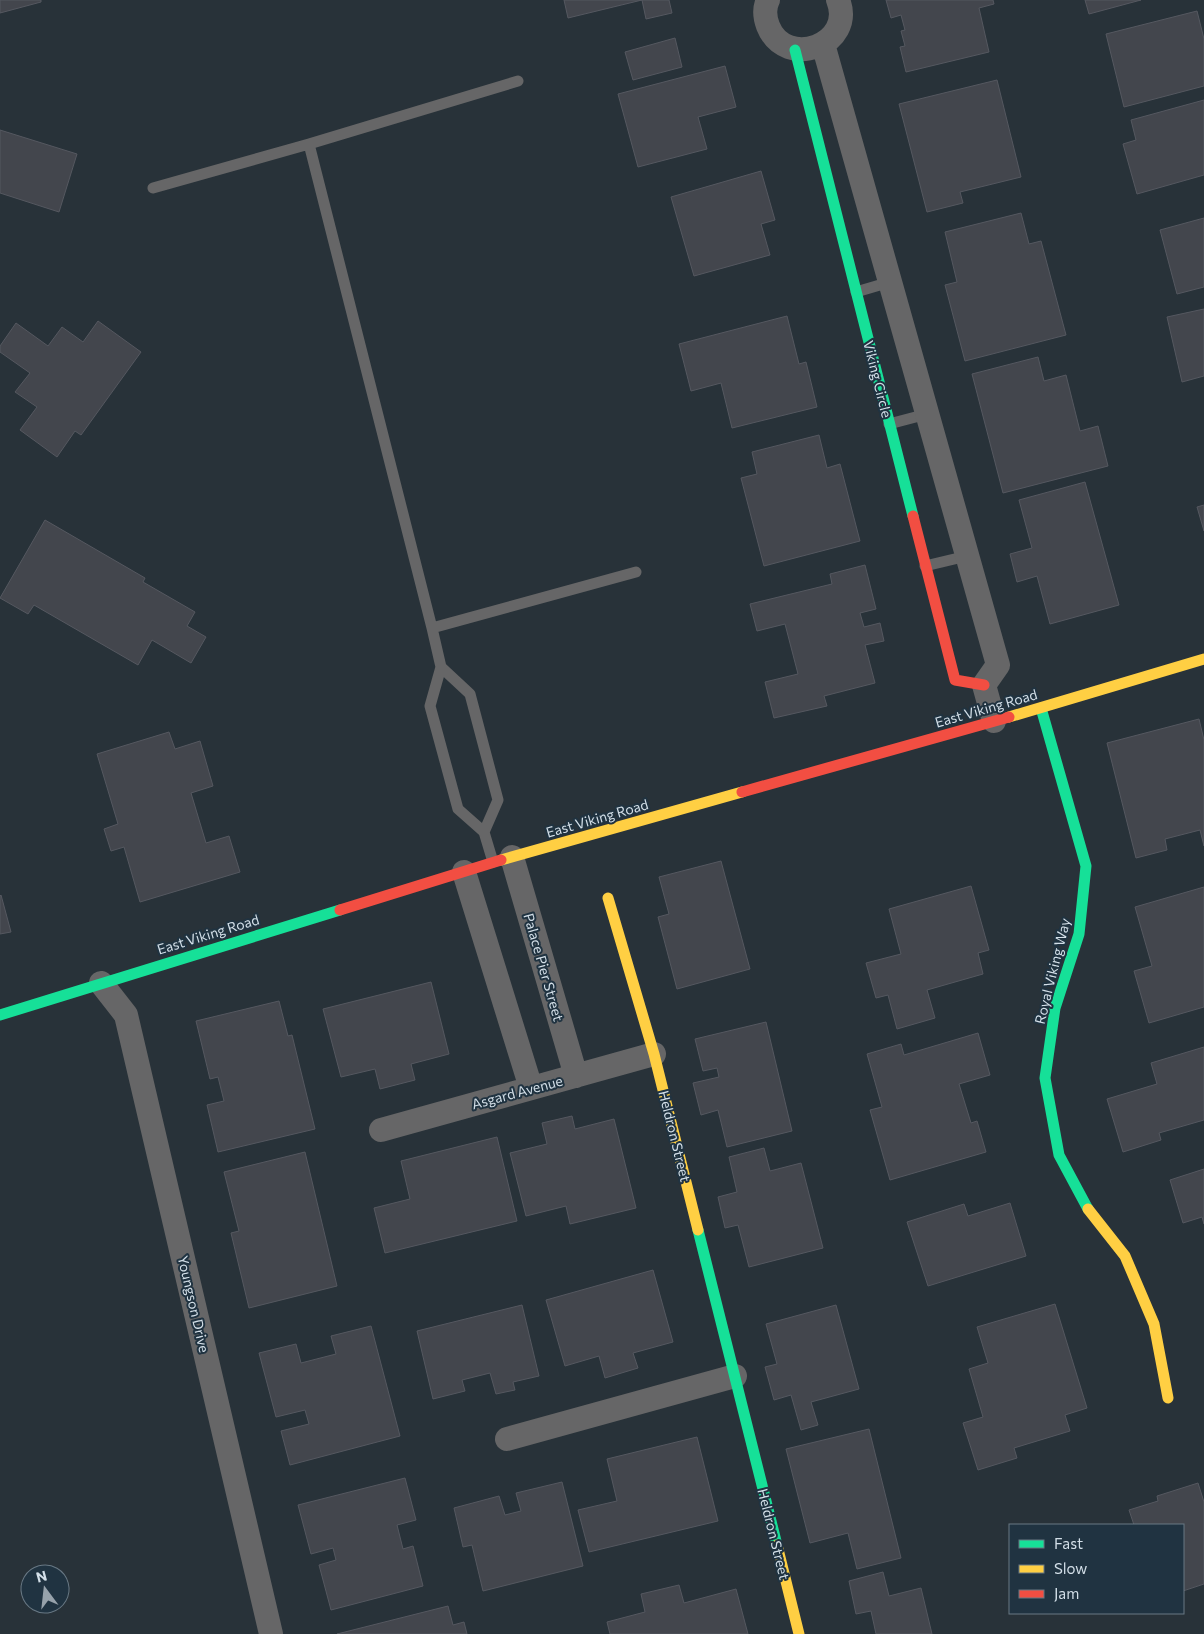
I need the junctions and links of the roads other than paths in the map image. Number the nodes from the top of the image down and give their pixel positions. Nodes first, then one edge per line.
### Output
1 (768, 0) edge
2 (838, 0) edge
3 (824, 44) junction
4 (795, 50) junction
5 (518, 81) dead end
6 (309, 144) junction
7 (153, 188) dead end
8 (890, 282) junction
9 (856, 292) junction
10 (927, 414) junction
11 (889, 424) junction
12 (966, 556) junction
13 (925, 566) junction
14 (636, 572) dead end
15 (432, 628) junction
16 (1204, 659) edge
17 (441, 667) junction
18 (984, 685) junction
19 (1041, 708) junction
20 (994, 721) junction
21 (484, 832) junction
22 (503, 860) junction
23 (464, 872) junction
24 (608, 898) dead end
25 (101, 983) junction
26 (0, 1015) edge
27 (654, 1054) junction
28 (576, 1076) junction
29 (532, 1088) junction
30 (380, 1130) dead end
31 (735, 1376) junction
32 (1168, 1398) dead end
33 (507, 1439) dead end
34 (272, 1634) edge
35 (799, 1634) edge

1 - 4 street
2 - 3 street
3 - 4 street
3 - 8 street
4 - 9 street, Viking Circle
5 - 6 lane
6 - 7 lane
6 - 15 lane
8 - 9 lane
8 - 10 street
9 - 11 street, Viking Circle
10 - 11 lane
10 - 12 street
11 - 13 street, Viking Circle
12 - 13 lane
12 - 18 street
13 - 18 street, Viking Circle
14 - 15 lane
15 - 17 lane
16 - 19 street, East Viking Road
17 - 21 lane
17 - 21 lane
18 - 20 street
19 - 20 street, East Viking Road
19 - 32 street, Royal Viking Way
20 - 22 street, East Viking Road
21 - 22 lane
22 - 23 street, East Viking Road
22 - 28 street, Palace Pier Street
23 - 25 street, East Viking Road
23 - 29 street
24 - 27 street, Heldron Street
25 - 26 street, East Viking Road
25 - 34 street, Youngson Drive
27 - 28 street, Asgard Avenue
27 - 31 street, Heldron Street
28 - 29 street, Asgard Avenue
29 - 30 street, Asgard Avenue
31 - 33 street
31 - 35 street, Heldron Street

